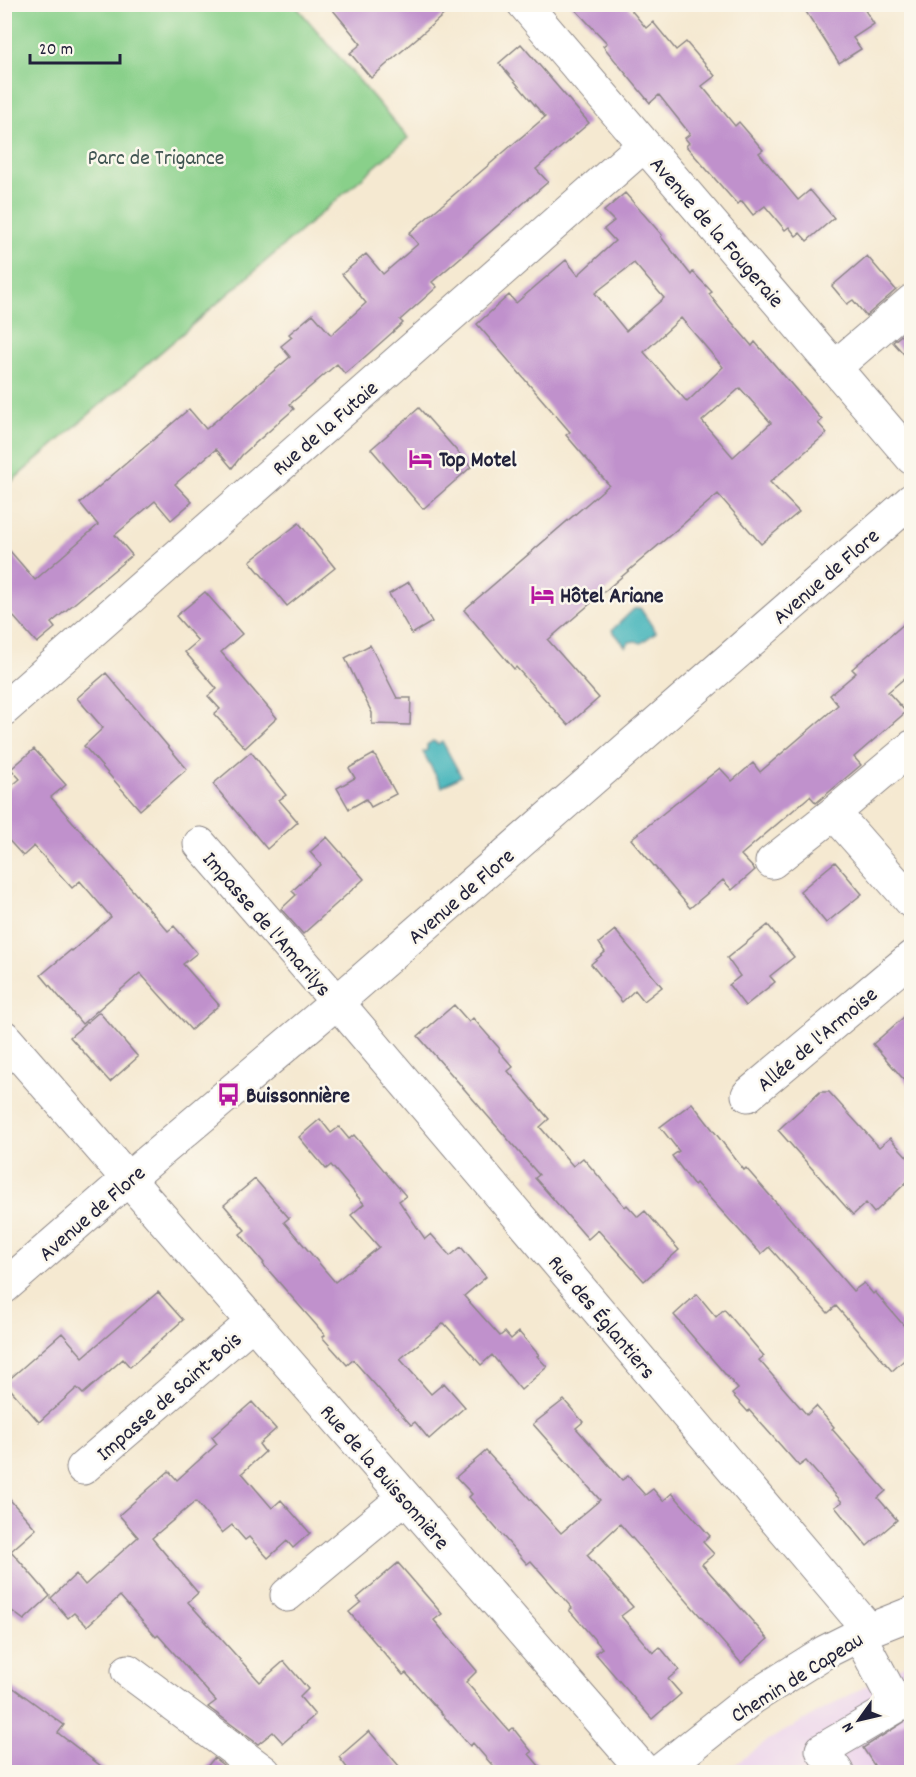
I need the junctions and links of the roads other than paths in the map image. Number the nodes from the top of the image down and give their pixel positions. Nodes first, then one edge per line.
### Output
1 (524, 4) edge
2 (644, 145) junction
3 (912, 301) edge
4 (834, 368) junction
5 (912, 458) edge
6 (912, 500) edge
7 (4, 709) edge
8 (912, 747) edge
9 (834, 813) junction
10 (200, 844) dead end
11 (772, 862) dead end
12 (912, 902) edge
13 (912, 957) edge
14 (337, 1002) junction
15 (4, 1037) edge
16 (748, 1095) dead end
17 (128, 1179) junction
18 (4, 1287) edge
19 (253, 1322) junction
20 (83, 1468) dead end
21 (405, 1497) junction
22 (286, 1595) dead end
23 (912, 1613) edge
24 (864, 1633) junction
25 (128, 1671) dead end
26 (901, 1688) edge
27 (264, 1773) edge
28 (645, 1773) edge
29 (659, 1773) edge
30 (837, 1773) edge

1 - 2 street, Avenue de la Fougeraie
2 - 4 street, Avenue de la Fougeraie
2 - 7 street, Rue de la Futaie
3 - 4 street
4 - 5 street, Avenue de la Fougeraie
6 - 14 street, Avenue de Flore
8 - 9 street
9 - 11 street
9 - 12 street
10 - 14 street, Impasse de l'Amarilys
13 - 16 street, Allée de l'Armoise
14 - 17 street, Avenue de Flore
14 - 24 street, Rue des Églantiers
15 - 17 street, Rue de la Buissonnière
17 - 18 street, Avenue de Flore
17 - 19 street, Rue de la Buissonnière
19 - 20 street, Impasse de Saint-Bois
19 - 21 street, Rue de la Buissonnière
21 - 22 street
21 - 28 street, Rue de la Buissonnière
23 - 24 street, Chemin de Capeau
24 - 26 street, Rue des Églantiers
24 - 29 street, Chemin de Capeau
25 - 27 street
26 - 30 street

